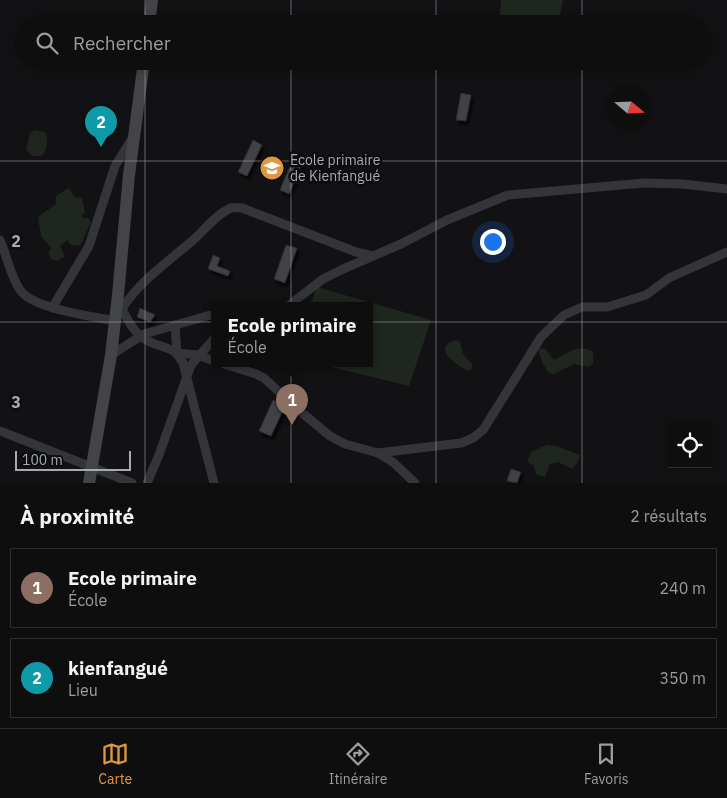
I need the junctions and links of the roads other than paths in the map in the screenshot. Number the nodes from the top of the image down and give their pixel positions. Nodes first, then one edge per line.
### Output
1 (152, 0) edge
2 (150, 15) edge
3 (143, 70) edge
4 (134, 135) junction
5 (727, 189) edge
6 (0, 240) edge
7 (727, 252) edge
8 (373, 256) junction
9 (120, 301) junction
10 (293, 302) edge
11 (52, 308) junction
12 (211, 314) edge
13 (115, 321) junction
14 (175, 326) junction
15 (140, 336) junction
16 (211, 342) edge
17 (177, 353) junction
18 (110, 355) junction
19 (198, 356) junction
20 (211, 360) edge
21 (233, 367) edge
22 (187, 376) junction
23 (0, 431) edge
24 (378, 454) junction
25 (92, 468) junction
26 (89, 483) edge
27 (132, 483) edge
28 (147, 483) edge
29 (214, 483) edge
30 (415, 483) edge

1 - 2 main road
3 - 4 main road
4 - 9 main road
4 - 11 street
5 - 8 street
6 - 11 street
7 - 24 street
8 - 9 street
8 - 10 street
9 - 13 main road
9 - 15 street
11 - 13 street
12 - 14 street
13 - 18 main road
14 - 15 street
14 - 17 street
15 - 17 street
15 - 18 street
16 - 19 street
17 - 19 street
17 - 22 street
18 - 25 main road
19 - 20 street
19 - 22 street
21 - 24 street
22 - 28 street
22 - 29 street
23 - 25 street
24 - 30 street
25 - 26 main road
25 - 27 street

